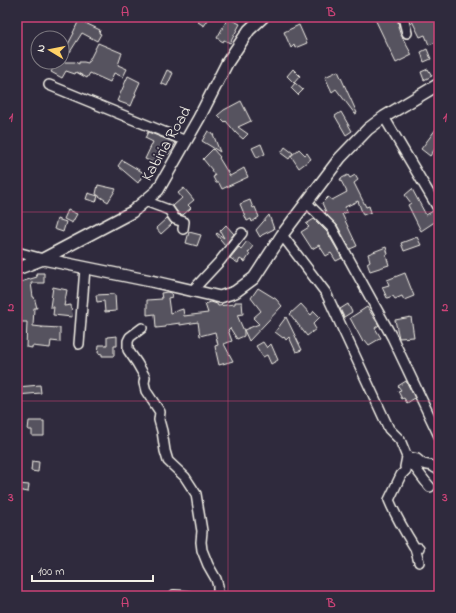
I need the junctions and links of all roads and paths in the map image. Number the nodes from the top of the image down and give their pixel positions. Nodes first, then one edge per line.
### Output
1 (263, 17) edge
2 (403, 17) edge
3 (407, 33) dead end
4 (439, 84) edge
5 (49, 85) dead end
6 (384, 117) junction
7 (186, 141) junction
8 (145, 201) junction
9 (306, 202) junction
10 (439, 210) edge
11 (183, 229) dead end
12 (242, 233) dead end
13 (282, 235) junction
14 (17, 252) edge
15 (43, 259) junction
16 (85, 268) junction
17 (17, 269) edge
18 (192, 291) junction
19 (142, 328) dead end
20 (79, 344) dead end
21 (439, 436) edge
22 (407, 457) junction
23 (435, 468) dead end
24 (430, 487) dead end
25 (419, 562) dead end
26 (174, 595) edge
27 (188, 596) edge
28 (218, 596) edge

1 - 7 main road, Kabiria Road
2 - 3 street
4 - 6 main road
5 - 7 street
6 - 9 main road
6 - 10 street
7 - 8 main road, Kabiria Road
8 - 11 street
8 - 15 main road, Kabiria Road
9 - 13 main road
9 - 21 street
12 - 18 street
13 - 18 main road
13 - 22 street
14 - 15 street
15 - 16 main road
15 - 17 main road, Kabiria Road
16 - 18 main road
16 - 20 street
19 - 28 street
22 - 23 street
22 - 24 street
22 - 25 street
26 - 27 street

